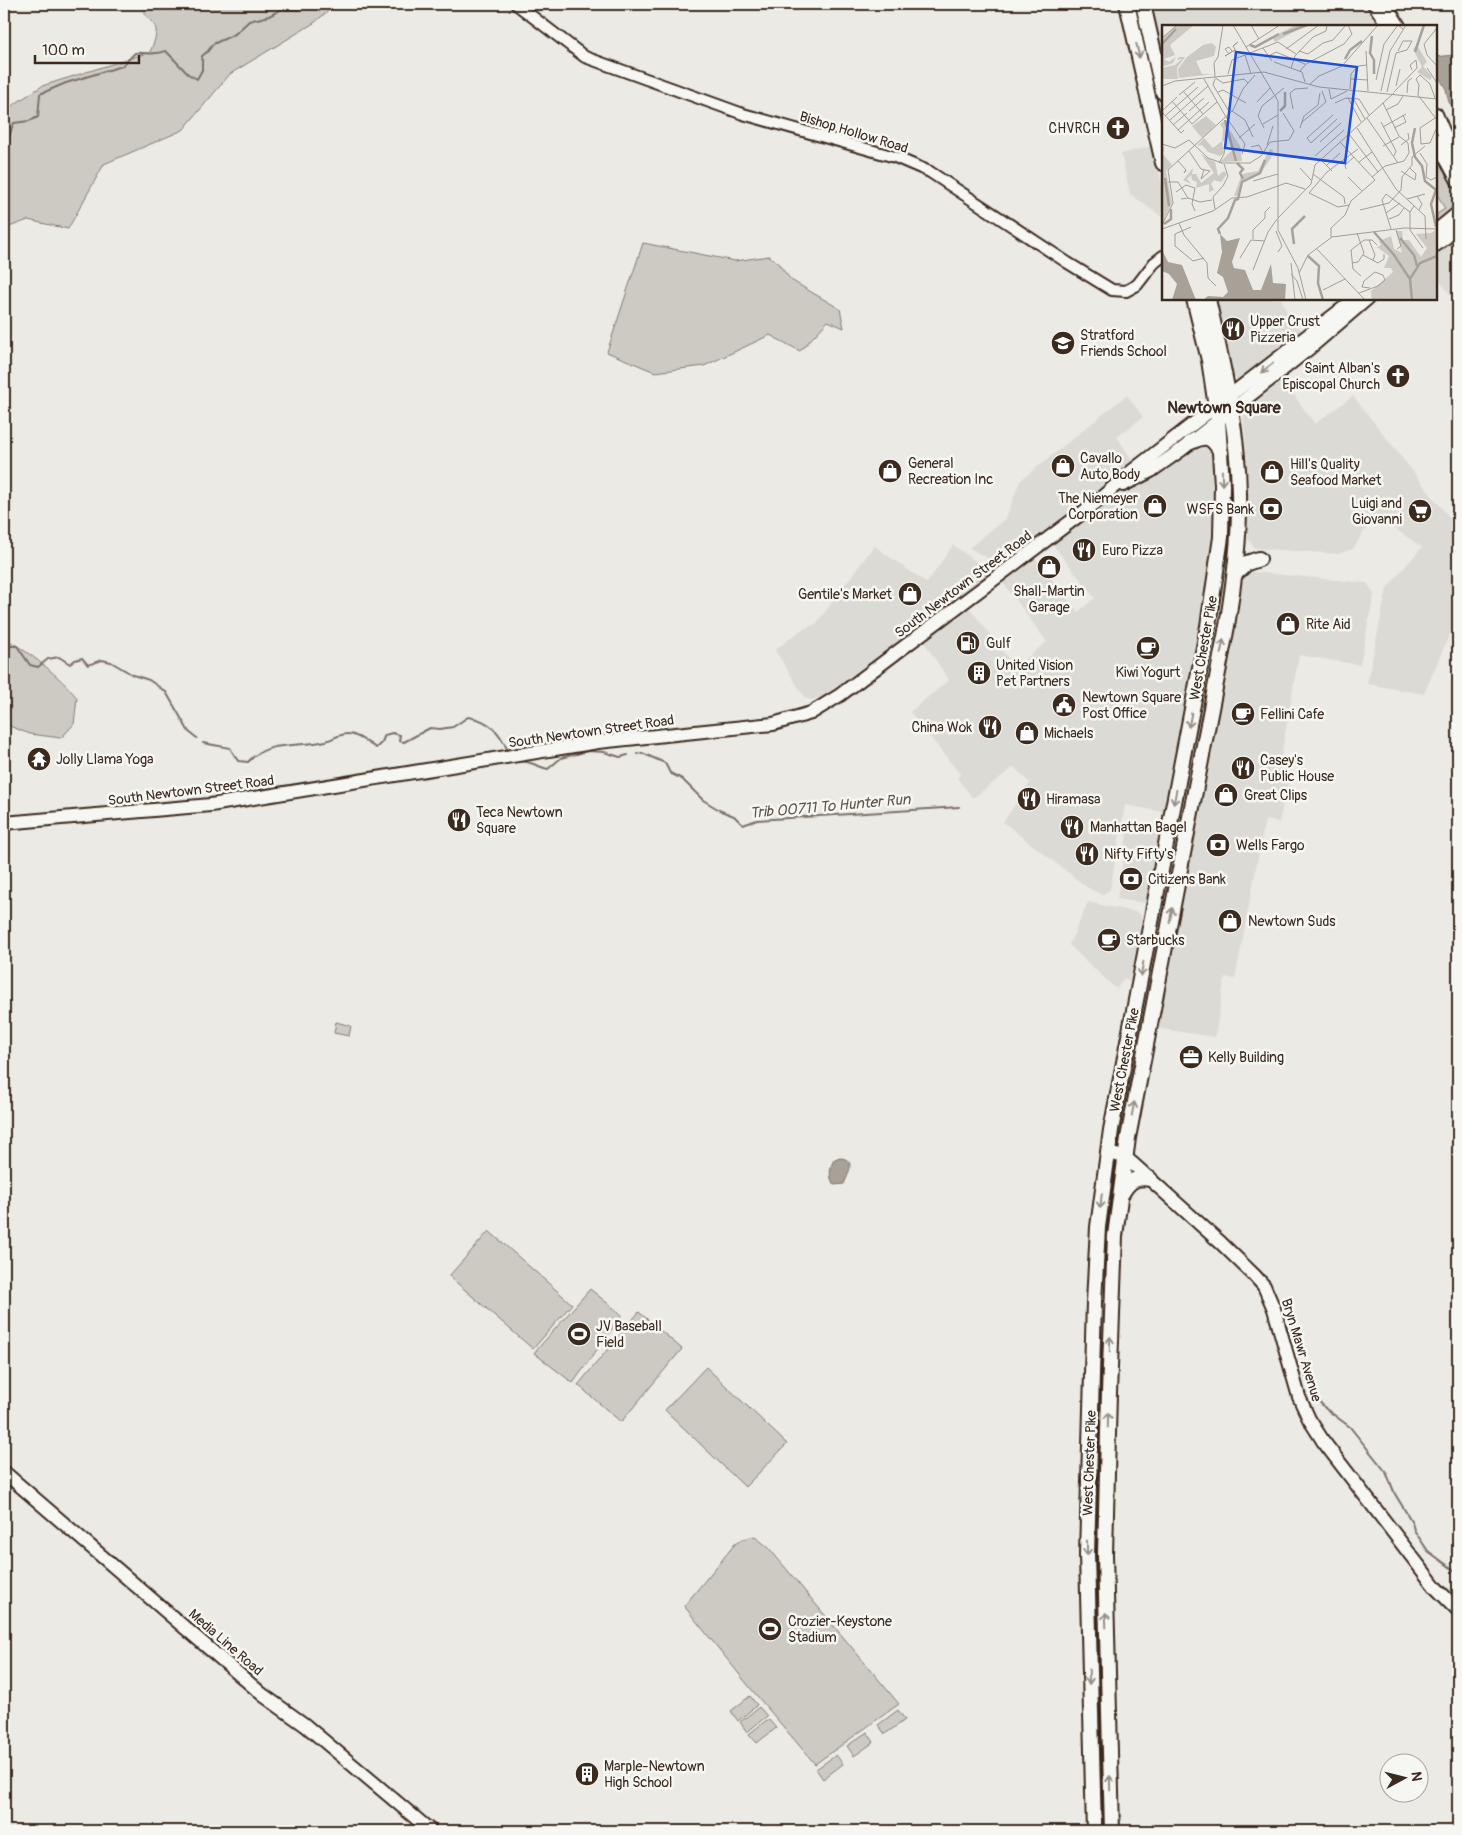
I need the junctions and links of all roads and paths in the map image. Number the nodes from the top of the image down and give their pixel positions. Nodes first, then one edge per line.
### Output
1 (516, 4) edge
2 (1128, 4) edge
3 (1143, 4) edge
4 (1374, 4) edge
5 (1385, 4) edge
6 (1388, 25) edge
7 (1399, 25) edge
8 (1162, 88) edge
9 (1437, 116) edge
10 (1437, 142) edge
11 (1162, 158) edge
12 (1458, 166) edge
13 (1458, 181) edge
14 (1458, 213) edge
15 (1458, 228) edge
16 (1437, 231) edge
17 (1437, 244) edge
18 (1162, 257) edge
19 (1194, 300) edge
20 (1208, 300) edge
21 (1353, 300) edge
22 (1366, 300) edge
23 (1230, 403) junction
24 (1218, 413) junction
25 (1191, 442) junction
26 (1221, 452) junction
27 (1112, 490) junction
28 (1258, 558) dead end
29 (1235, 574) junction
30 (4, 823) edge
31 (1107, 1153) junction
32 (1125, 1157) junction
33 (1150, 1179) junction
34 (1120, 1195) junction
35 (4, 1472) edge
36 (1458, 1610) edge
37 (431, 1831) edge
38 (1094, 1831) edge
39 (1112, 1831) edge

1 - 18 street, Bishop Hollow Road
2 -> 11 highway
3 - 8 highway
4 - 6 main road
5 - 7 main road
9 - 12 main road
10 - 13 main road
14 - 16 main road
15 - 17 main road
19 - 24 highway, West Chester Pike
20 - 23 highway, West Chester Pike
21 -> 23 main road
22 - 23 main road
23 - 24 main road
23 - 29 highway, West Chester Pike
24 - 25 main road
24 - 26 highway, West Chester Pike
24 - 27 main road
25 - 26 highway
25 - 27 main road
26 -> 31 highway, West Chester Pike
27 - 30 main road, South Newtown Street Road
28 - 29 highway
32 -> 29 highway, West Chester Pike
31 - 32 main road, Bryn Mawr Avenue
31 -> 38 highway, West Chester Pike
32 - 33 main road, Bryn Mawr Avenue
32 - 34 highway, West Chester Pike
33 - 34 highway
33 - 36 main road, Bryn Mawr Avenue
39 -> 34 highway, West Chester Pike
35 - 37 main road, Media Line Road

